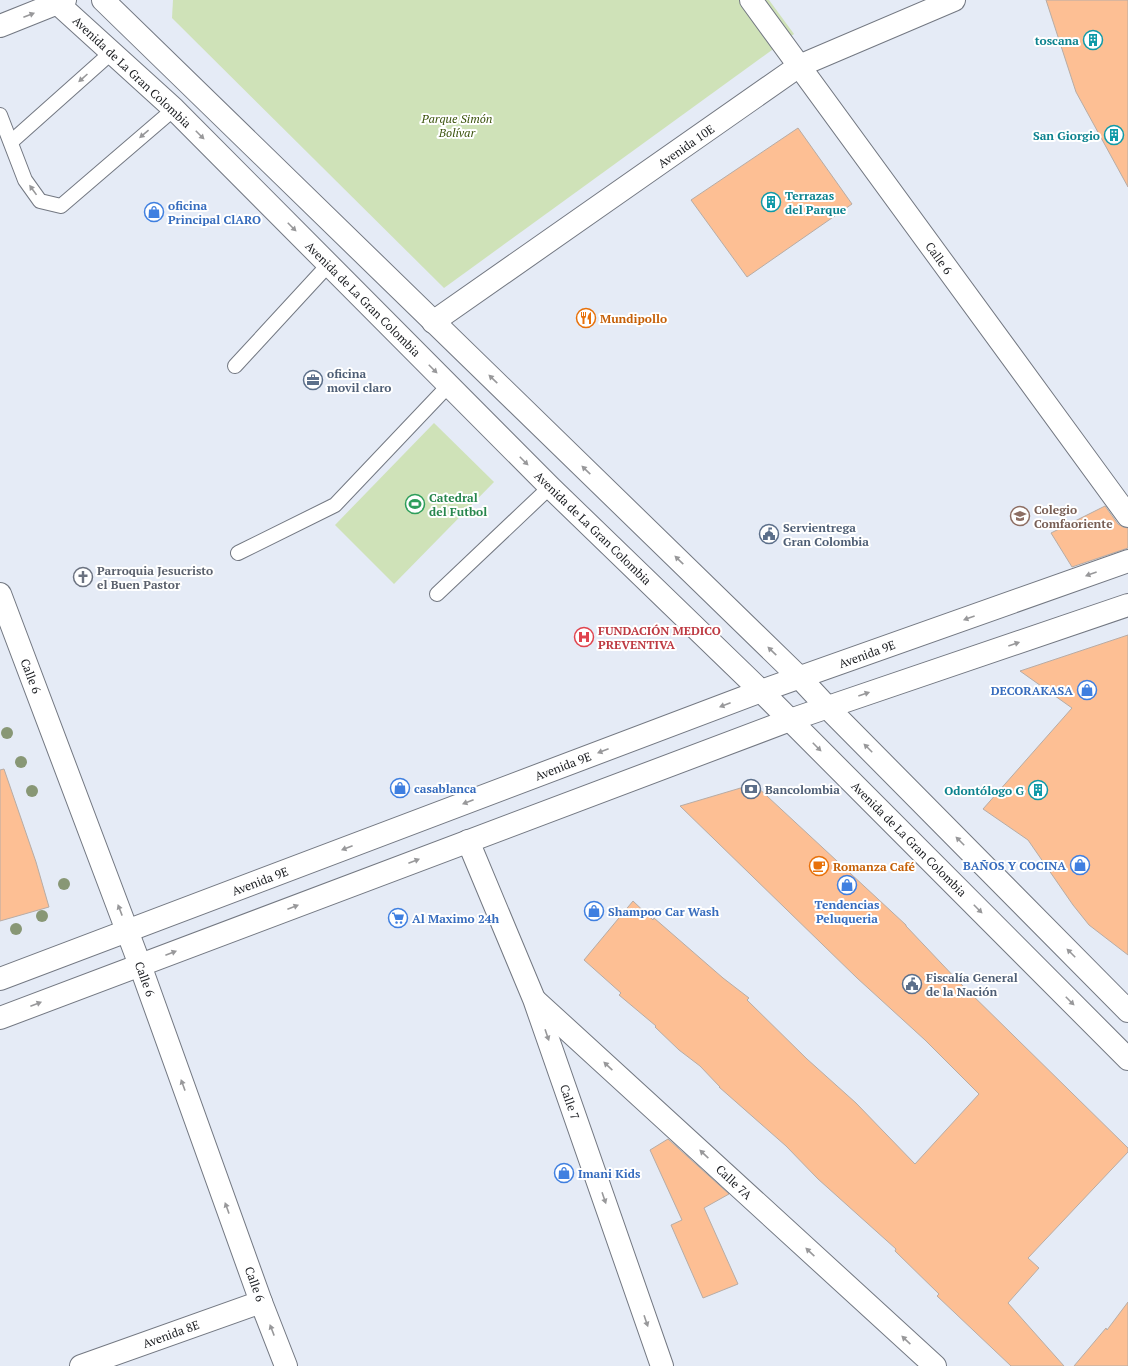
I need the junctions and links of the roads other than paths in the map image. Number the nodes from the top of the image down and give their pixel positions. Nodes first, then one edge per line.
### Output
1 (103, 0) edge
2 (751, 0) edge
3 (954, 0) edge
4 (59, 1) edge
5 (0, 26) edge
6 (112, 52) junction
7 (799, 66) junction
8 (174, 109) junction
9 (0, 115) edge
10 (11, 142) junction
11 (329, 264) junction
12 (434, 322) junction
13 (235, 366) dead end
14 (449, 385) junction
15 (550, 488) junction
16 (1128, 516) edge
17 (238, 553) dead end
18 (1128, 561) edge
19 (0, 594) edge
20 (437, 594) dead end
21 (1128, 605) edge
22 (800, 678) junction
23 (761, 691) junction
24 (827, 707) junction
25 (790, 720) junction
26 (468, 841) junction
27 (127, 931) junction
28 (140, 965) junction
29 (0, 979) edge
30 (534, 999) junction
31 (1128, 1011) edge
32 (0, 1018) edge
33 (1128, 1059) edge
34 (261, 1302) junction
35 (81, 1366) edge
36 (286, 1366) edge
37 (662, 1366) edge
38 (935, 1366) edge

1 - 12 street
2 - 7 street, Calle 6
3 - 7 street, Avenida 10E
5 -> 4 street
4 - 6 street, Avenida de La Gran Colombia
6 - 8 street, Avenida de La Gran Colombia
6 -> 10 lane
7 - 12 street, Avenida 10E
7 - 16 street, Calle 6
8 -> 10 lane
8 -> 11 street, Avenida de La Gran Colombia
9 - 10 lane
11 - 13 lane
11 -> 14 street, Avenida de La Gran Colombia
22 -> 12 street
14 -> 15 street, Avenida de La Gran Colombia
14 - 17 lane
15 - 20 lane
15 - 23 street, Avenida de La Gran Colombia
18 -> 22 street, Avenida 9E
27 -> 19 street, Calle 6
24 -> 21 street
22 - 23 street, Avenida 9E
22 - 24 street
23 - 25 street, Avenida de La Gran Colombia
23 -> 27 street, Avenida 9E
24 - 25 street
31 -> 24 street
25 - 26 street
25 -> 33 street, Avenida de La Gran Colombia
28 -> 26 street
26 - 30 street, Calle 7
27 - 28 street, Calle 6
27 - 29 street, Avenida 9E
32 -> 28 street
34 -> 28 street, Calle 6
30 -> 37 street, Calle 7
38 -> 30 street, Calle 7A
34 - 35 street, Avenida 8E
36 -> 34 street, Calle 6

